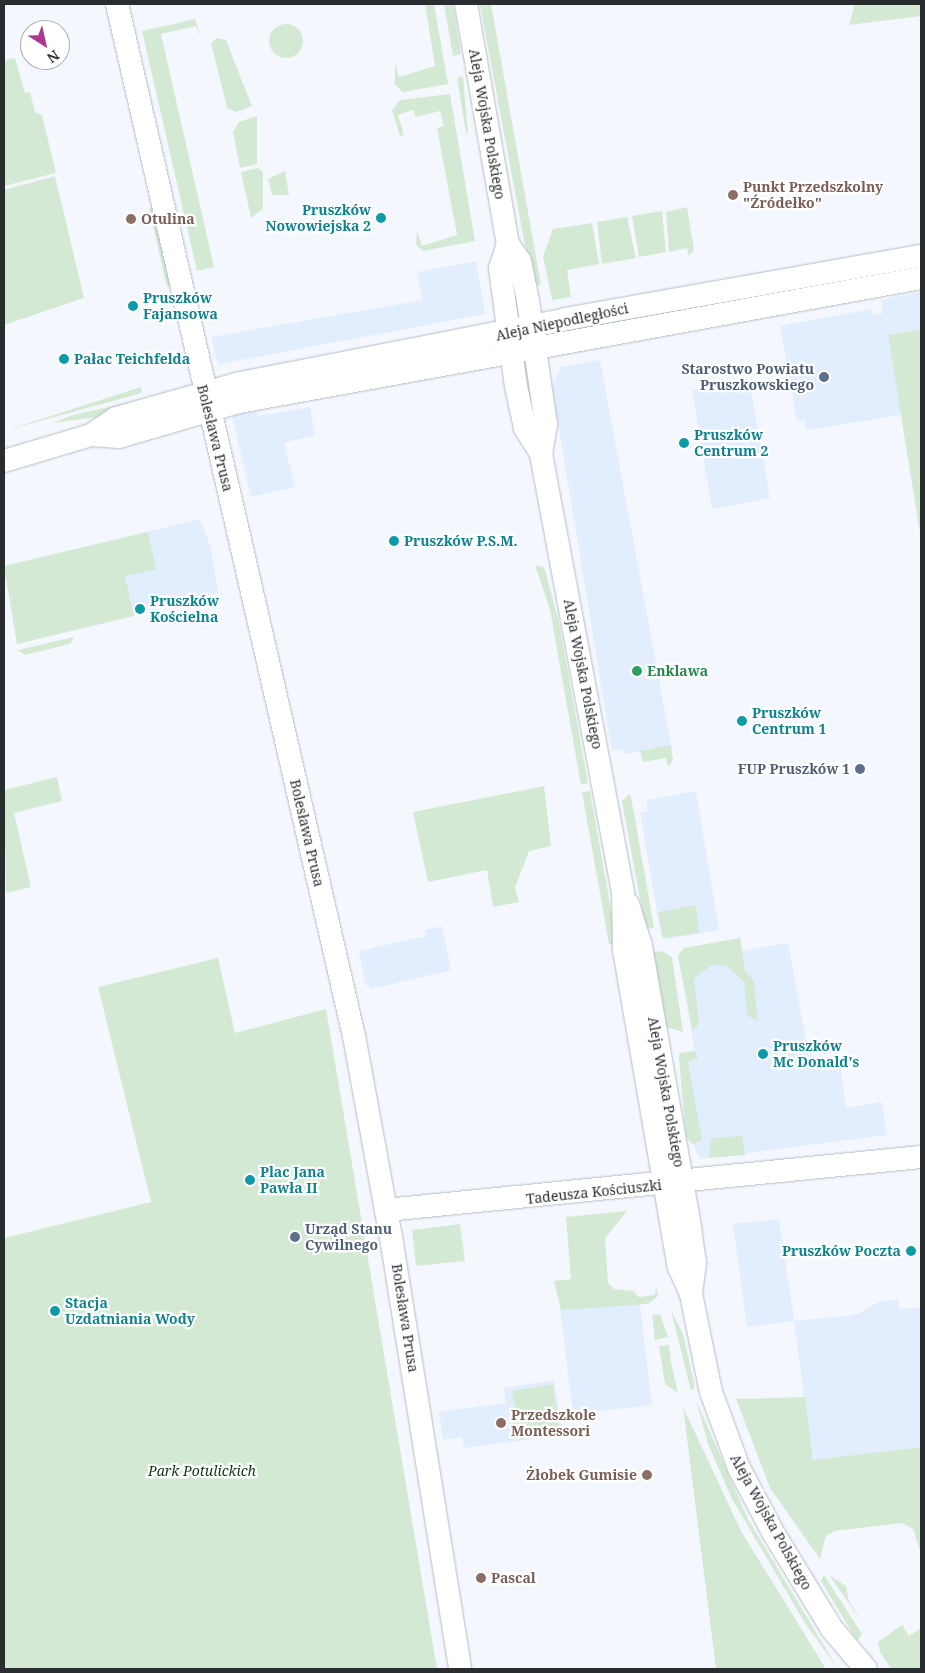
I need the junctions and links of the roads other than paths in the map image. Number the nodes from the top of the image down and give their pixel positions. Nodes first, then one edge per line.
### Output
1 (117, 4) edge
2 (466, 4) edge
3 (508, 244) junction
4 (921, 256) edge
5 (921, 278) edge
6 (641, 306) junction
7 (532, 327) junction
8 (645, 329) junction
9 (511, 343) junction
10 (534, 350) junction
11 (206, 401) junction
12 (541, 454) junction
13 (4, 461) edge
14 (921, 1157) edge
15 (673, 1184) junction
16 (386, 1210) junction
17 (832, 1629) junction
18 (460, 1669) edge
19 (846, 1669) edge
20 (866, 1669) edge

1 - 11 street, Bolesława Prusa
2 - 3 street, Aleja Wojska Polskiego
3 - 7 street, Aleja Wojska Polskiego
3 - 9 street, Aleja Wojska Polskiego
4 - 6 street, Aleja Niepodległości
5 - 8 street, Aleja Niepodległości
6 - 7 street, Aleja Niepodległości
6 - 8 street
7 - 9 street, Aleja Niepodległości
7 - 10 street, Aleja Wojska Polskiego
8 - 10 street, Aleja Niepodległości
9 - 10 street, Aleja Niepodległości
9 - 11 street, Aleja Niepodległości
9 - 12 street, Aleja Wojska Polskiego
10 - 12 street, Aleja Wojska Polskiego
11 - 13 street, Aleja Niepodległości
11 - 16 street, Bolesława Prusa
12 - 15 street, Aleja Wojska Polskiego
14 - 15 street, Tadeusza Kościuszki
15 - 16 street, Tadeusza Kościuszki
15 - 17 street, Aleja Wojska Polskiego
16 - 18 street, Bolesława Prusa
17 - 19 street, Aleja Wojska Polskiego
17 - 20 street, Aleja Wojska Polskiego

